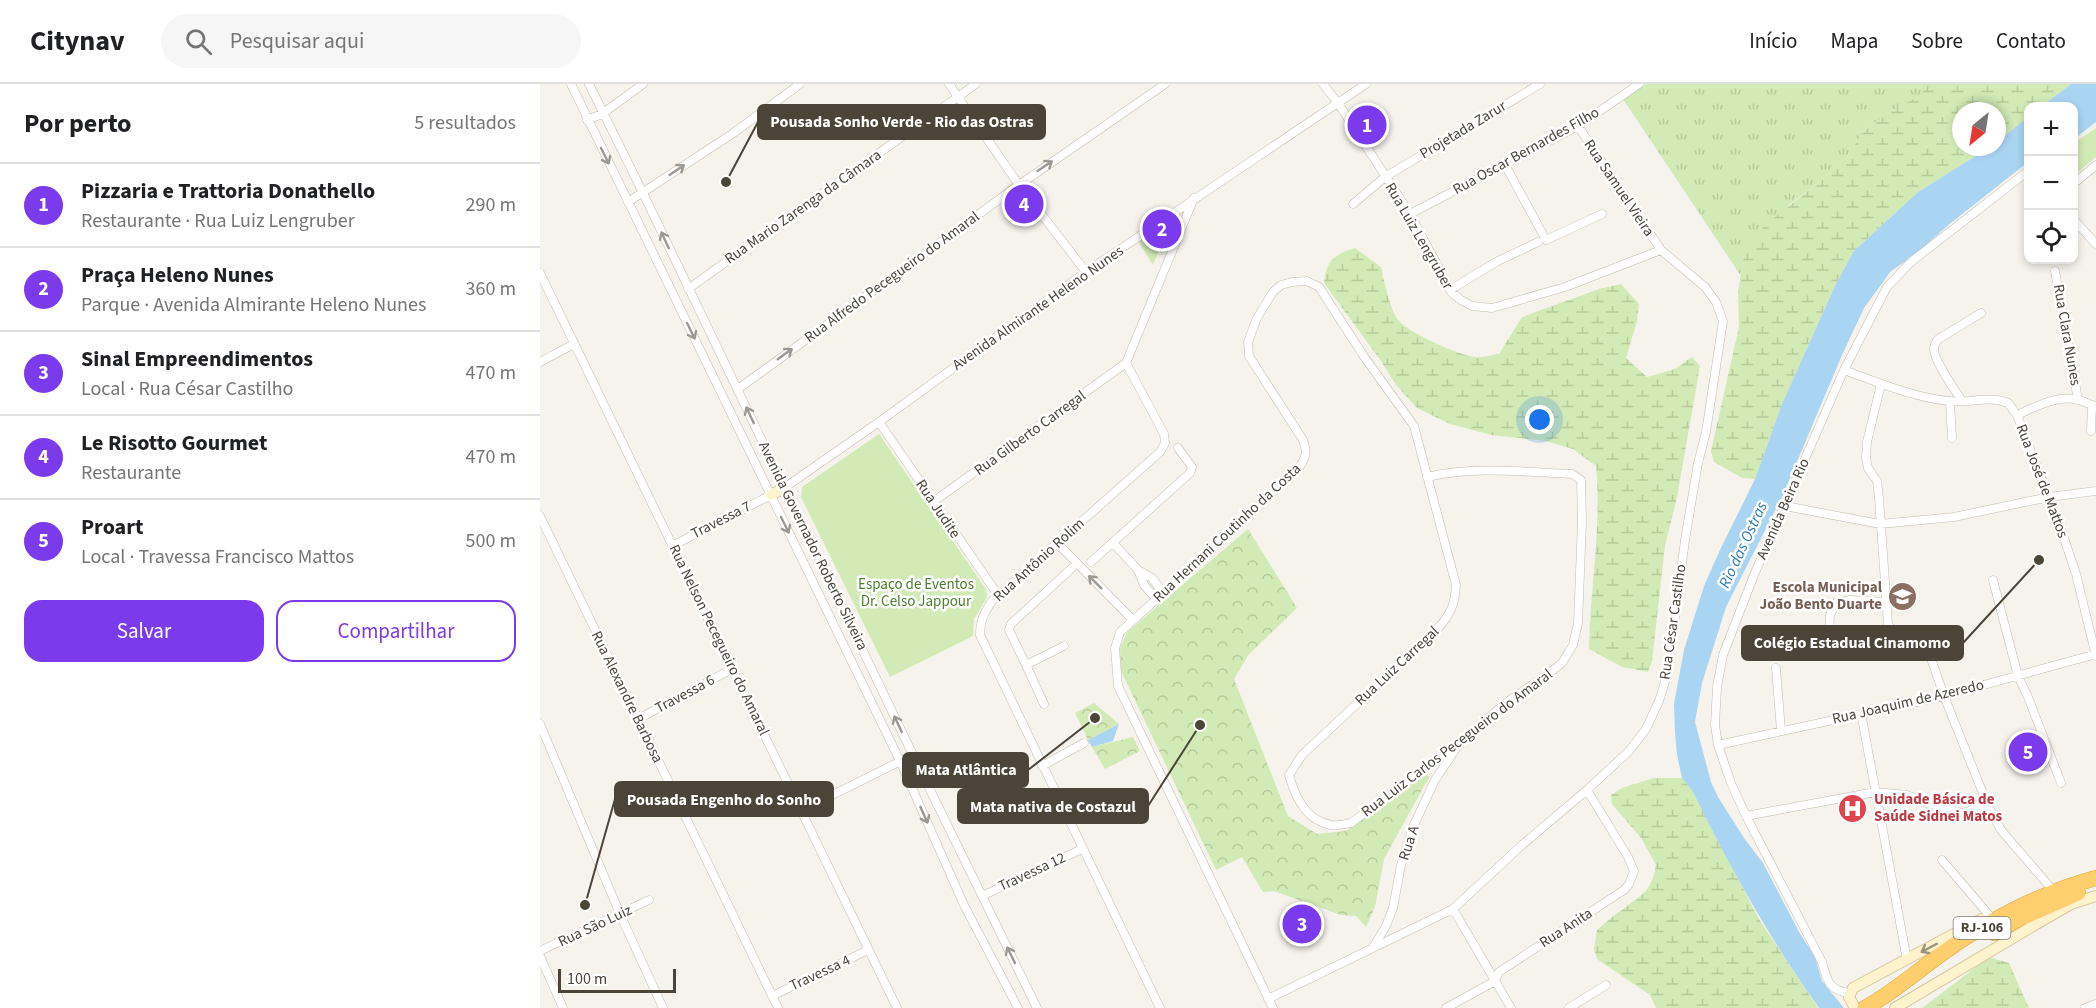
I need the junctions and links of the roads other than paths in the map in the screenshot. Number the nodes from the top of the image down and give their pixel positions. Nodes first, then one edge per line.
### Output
1 (570, 84) edge
2 (589, 84) edge
3 (643, 84) edge
4 (800, 84) edge
5 (949, 84) edge
6 (976, 84) edge
7 (1166, 84) edge
8 (1323, 84) edge
9 (1366, 84) edge
10 (1540, 84) edge
11 (1639, 84) edge
12 (958, 97) junction
13 (1338, 103) junction
14 (603, 114) junction
15 (587, 120) junction
16 (1578, 126) junction
17 (1504, 164) junction
18 (2096, 165) edge
19 (2024, 176) edge
20 (1385, 177) junction
21 (2078, 180) edge
22 (1019, 184) junction
23 (643, 193) junction
24 (1194, 198) junction
25 (628, 202) junction
26 (1353, 204) dead end
27 (1410, 214) junction
28 (1602, 214) dead end
29 (2078, 225) edge
30 (1538, 242) dead end
31 (2096, 244) edge
32 (1661, 250) junction
33 (2055, 271) dead end
34 (1086, 272) junction
35 (540, 273) edge
36 (688, 289) junction
37 (1450, 290) junction
38 (1981, 314) dead end
39 (574, 344) junction
40 (540, 362) edge
41 (1126, 363) junction
42 (1844, 370) junction
43 (1881, 384) junction
44 (738, 389) junction
45 (2078, 400) junction
46 (1962, 401) junction
47 (1950, 402) junction
48 (2094, 406) edge
49 (2018, 415) junction
50 (879, 422) junction
51 (2091, 432) dead end
52 (1952, 438) dead end
53 (1178, 448) dead end
54 (1427, 477) junction
55 (784, 488) junction
56 (2096, 491) edge
57 (771, 495) junction
58 (2049, 496) junction
59 (1434, 501) joint
60 (933, 502) junction
61 (1785, 506) junction
62 (540, 516) edge
63 (1880, 524) junction
64 (1058, 543) junction
65 (1114, 543) junction
66 (672, 546) junction
67 (1091, 562) dead end
68 (1072, 568) dead end
69 (1138, 570) junction
70 (1993, 580) dead end
71 (1164, 594) junction
72 (998, 596) junction
73 (1157, 600) junction
74 (1886, 602) junction
75 (1132, 620) junction
76 (1829, 635) dead end
77 (1064, 646) dead end
78 (2096, 655) edge
79 (1026, 666) junction
80 (1776, 668) dead end
81 (732, 669) junction
82 (2018, 676) junction
83 (1944, 696) junction
84 (1044, 704) dead end
85 (1861, 713) junction
86 (638, 719) junction
87 (540, 724) edge
88 (1781, 730) junction
89 (1084, 743) dead end
90 (1459, 743) junction
91 (1718, 745) junction
92 (913, 755) junction
93 (900, 761) junction
94 (1042, 766) junction
95 (1289, 775) joint
96 (2061, 783) dead end
97 (1587, 790) junction
98 (1875, 792) junction
99 (1988, 806) junction
100 (802, 810) junction
101 (1746, 816) junction
102 (1082, 849) junction
103 (1942, 860) dead end
104 (2096, 872) edge
105 (2096, 878) edge
106 (2050, 887) junction
107 (2096, 888) edge
108 (982, 896) junction
109 (2096, 897) edge
110 (649, 900) dead end
111 (1453, 909) junction
112 (620, 914) junction
113 (1989, 915) junction
114 (2035, 918) junction
115 (1372, 948) junction
116 (867, 950) junction
117 (540, 951) edge
118 (540, 956) edge
119 (1907, 960) junction
120 (1495, 981) junction
121 (1606, 985) dead end
122 (1850, 993) junction
123 (772, 996) junction
124 (1268, 999) junction
125 (2096, 1004) edge
126 (1886, 1005) edge
127 (563, 1008) edge
128 (663, 1008) edge
129 (778, 1008) edge
130 (897, 1008) edge
131 (1018, 1008) edge
132 (1037, 1008) edge
133 (1160, 1008) edge
134 (1273, 1008) edge
135 (1446, 1008) edge
136 (1511, 1008) edge
137 (1569, 1008) edge
138 (1855, 1008) edge
139 (1865, 1008) edge
140 (2085, 1008) edge

1 - 15 street, Avenida Governador Roberto Silveira
2 - 14 street, Avenida Governador Roberto Silveira
3 - 14 street
23 -> 4 street
5 - 12 street
6 - 12 street, Rua Mario Zarenga da Câmara
22 -> 7 street, Rua Alfredo Pecegueiro do Amaral
8 - 13 street, Rua Luiz Lengruber
9 - 13 street, Avenida Almirante Heleno Nunes
10 - 20 street, Projetada Zarur
11 - 16 street, Rua Oscar Bernardes Filho
12 - 22 street
12 - 36 street, Rua Mario Zarenga da Câmara
13 - 20 street, Rua Luiz Lengruber
13 - 24 street, Avenida Almirante Heleno Nunes
14 - 15 street
14 - 23 street, Avenida Governador Roberto Silveira
15 -> 25 street, Avenida Governador Roberto Silveira
16 - 17 street, Rua Oscar Bernardes Filho
16 - 32 street, Rua Samuel Vieira
17 - 27 street, Rua Oscar Bernardes Filho
17 - 28 street
18 - 21 street
19 - 42 street, Avenida Beira Rio
20 - 26 street, Projetada Zarur
20 - 27 street, Rua Luiz Lengruber
22 - 34 street
44 -> 22 street, Rua Alfredo Pecegueiro do Amaral
23 - 25 street
36 -> 23 street, Avenida Governador Roberto Silveira
24 - 34 street, Avenida Almirante Heleno Nunes
24 - 41 street
25 -> 57 street, Avenida Governador Roberto Silveira
27 - 37 street, Rua Luiz Lengruber
29 - 31 street
30 - 37 street
32 - 37 street, Rua Luiz Lengruber
32 - 97 street, Rua César Castilho
33 - 45 street, Rua Clara Nunes
34 - 50 street, Avenida Almirante Heleno Nunes
35 - 39 street, Rua Nelson Pecegueiro do Amaral
36 - 44 street, Avenida Governador Roberto Silveira
38 - 46 street
39 - 40 street
39 - 66 street, Rua Nelson Pecegueiro do Amaral
41 - 60 street, Rua Gilberto Carregal
41 - 64 street, Rua Antônio Rolim
42 - 43 street, Rua José de Mattos
42 - 61 street, Avenida Beira Rio
43 - 47 street, Rua José de Mattos
43 - 63 street
55 -> 44 street, Avenida Governador Roberto Silveira
45 - 48 street
45 - 49 street
46 - 47 street, Rua José de Mattos
46 - 49 street, Rua José de Mattos
47 - 52 street
48 - 51 street
49 - 58 street, Rua José de Mattos
50 - 55 street, Avenida Almirante Heleno Nunes
50 - 60 street, Rua Judite
53 - 65 street
54 - 59 street, Rua Hernani Coutinho da Costa
54 - 71 street, Rua Hernani Coutinho da Costa
54 - 90 street, Rua Luiz Carlos Pecegueiro do Amaral
55 - 57 main road, Avenida Almirante Heleno Nunes
92 -> 55 street, Avenida Governador Roberto Silveira
56 - 58 street
57 - 66 street, Travessa 7
57 -> 93 street, Avenida Governador Roberto Silveira
58 - 63 street
58 - 78 street, Rua José de Mattos
59 - 95 street, Rua Luiz Carregal
60 - 72 street, Rua Judite
61 - 63 street
61 - 91 street, Avenida Beira Rio
62 - 86 street, Rua Alexandre Barbosa
63 - 74 street
64 - 72 street, Rua Antônio Rolim
75 -> 64 street
65 - 67 street
65 - 69 street
66 - 81 street, Rua Nelson Pecegueiro do Amaral
68 - 79 street
69 - 71 street
69 - 73 street
70 - 82 street
71 - 73 street, Rua Hernani Coutinho da Costa
72 - 94 street, Rua Antônio Rolim
73 - 75 street, Rua Hernani Coutinho da Costa
74 - 76 street
74 - 83 street
75 - 124 street, Rua Hernani Coutinho da Costa
77 - 79 street
78 - 82 street, Rua Joaquim de Azeredo
79 - 84 street
80 - 88 street
81 - 86 street, Travessa 6
81 - 100 street, Rua Nelson Pecegueiro do Amaral
82 - 83 street, Rua Joaquim de Azeredo
82 - 96 street
83 - 85 street, Rua Joaquim de Azeredo
83 - 99 street
85 - 88 street, Rua Joaquim de Azeredo
85 - 98 street
86 - 123 street, Rua Alexandre Barbosa
87 - 112 street
88 - 91 street, Rua Joaquim de Azeredo
89 - 94 street
90 - 95 street, Rua Luiz Carlos Pecegueiro do Amaral
90 - 115 street, Rua A
91 - 101 street, Avenida Beira Rio
92 - 93 street
92 - 108 street, Avenida Governador Roberto Silveira
93 - 100 street
93 -> 131 street, Avenida Governador Roberto Silveira
94 - 102 street, Rua Antônio Rolim
97 - 111 street, Rua César Castilho
97 - 120 street, Rua Anita
98 - 99 street
98 - 101 street
98 - 119 street
99 - 106 street
100 - 116 street, Rua Nelson Pecegueiro do Amaral
101 - 122 street, Avenida Beira Rio
102 - 108 street, Travessa 12
102 - 133 street, Rua Antônio Rolim
103 - 113 street
104 - 106 main road
105 - 126 highway, RJ-106
106 - 113 main road
107 - 114 highway, RJ-106
132 -> 108 street, Avenida Governador Roberto Silveira
109 - 114 main road
110 - 112 street, Rua São Luiz
111 - 115 street, Rua César Castilho
111 - 120 street
112 - 117 street, Rua São Luiz
112 - 128 street
113 -> 119 main road
114 - 126 highway, RJ-106
115 - 124 street, Rua César Castilho
116 - 123 street, Travessa 4
116 - 130 street, Rua Nelson Pecegueiro do Amaral
118 - 127 street
119 - 122 main road
120 - 135 street, Rua Anita
120 - 136 street
121 - 137 street
122 - 138 main road
123 - 129 street, Rua Alexandre Barbosa
124 - 134 street, Rua Hernani Coutinho da Costa
125 - 140 street
126 - 139 highway, RJ-106

